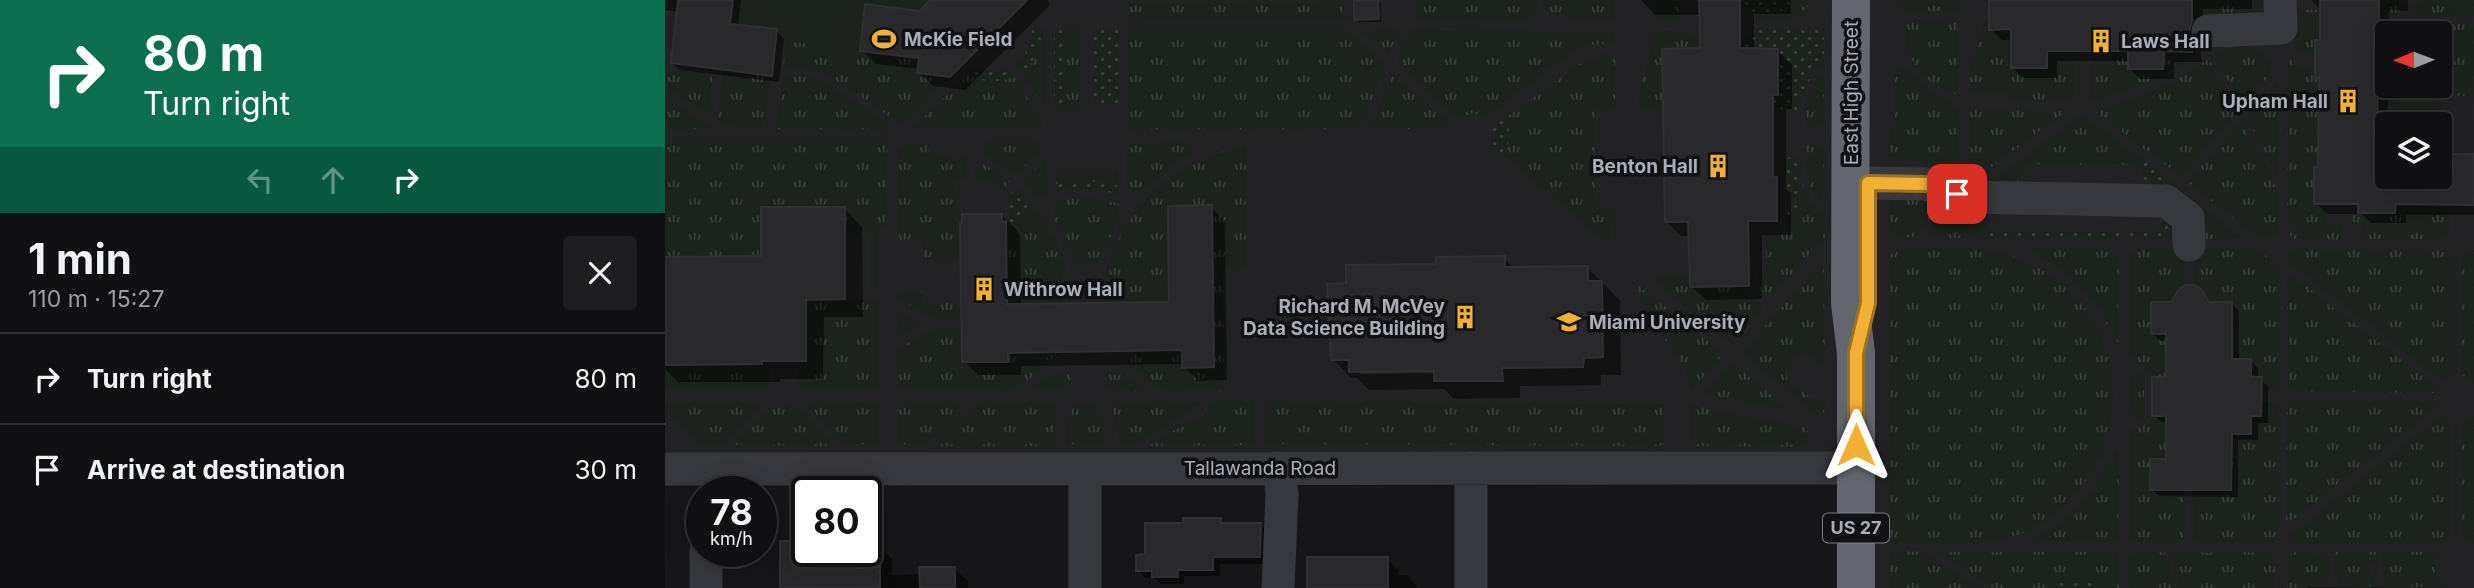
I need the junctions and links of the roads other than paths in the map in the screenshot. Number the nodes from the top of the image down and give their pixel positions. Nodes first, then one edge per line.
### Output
1 (1851, 0) edge
2 (1867, 0) edge
3 (2280, 0) edge
4 (2207, 31) dead end
5 (1868, 183) junction
6 (2189, 245) dead end
7 (1856, 353) junction
8 (1279, 468) junction
9 (1471, 468) junction
10 (1856, 468) junction
11 (665, 469) edge
12 (1085, 469) junction
13 (690, 476) edge
14 (777, 478) edge
15 (706, 567) edge
16 (706, 588) edge
17 (1085, 588) edge
18 (1277, 588) edge
19 (1471, 588) edge
20 (1856, 588) edge

1 - 7 highway, East High Street / US 27
2 - 5 highway, East High Street / US 27
3 - 4 street
5 - 6 street
5 - 7 highway, East High Street / US 27
7 - 10 highway, East High Street / US 27
8 - 9 street, Tallawanda Road
8 - 12 street, Tallawanda Road
8 - 18 street
9 - 10 street, Tallawanda Road
9 - 19 street
10 - 20 highway, East High Street / US 27
11 - 13 street, Tallawanda Road
12 - 14 street, Tallawanda Road
12 - 17 street
15 - 16 street

